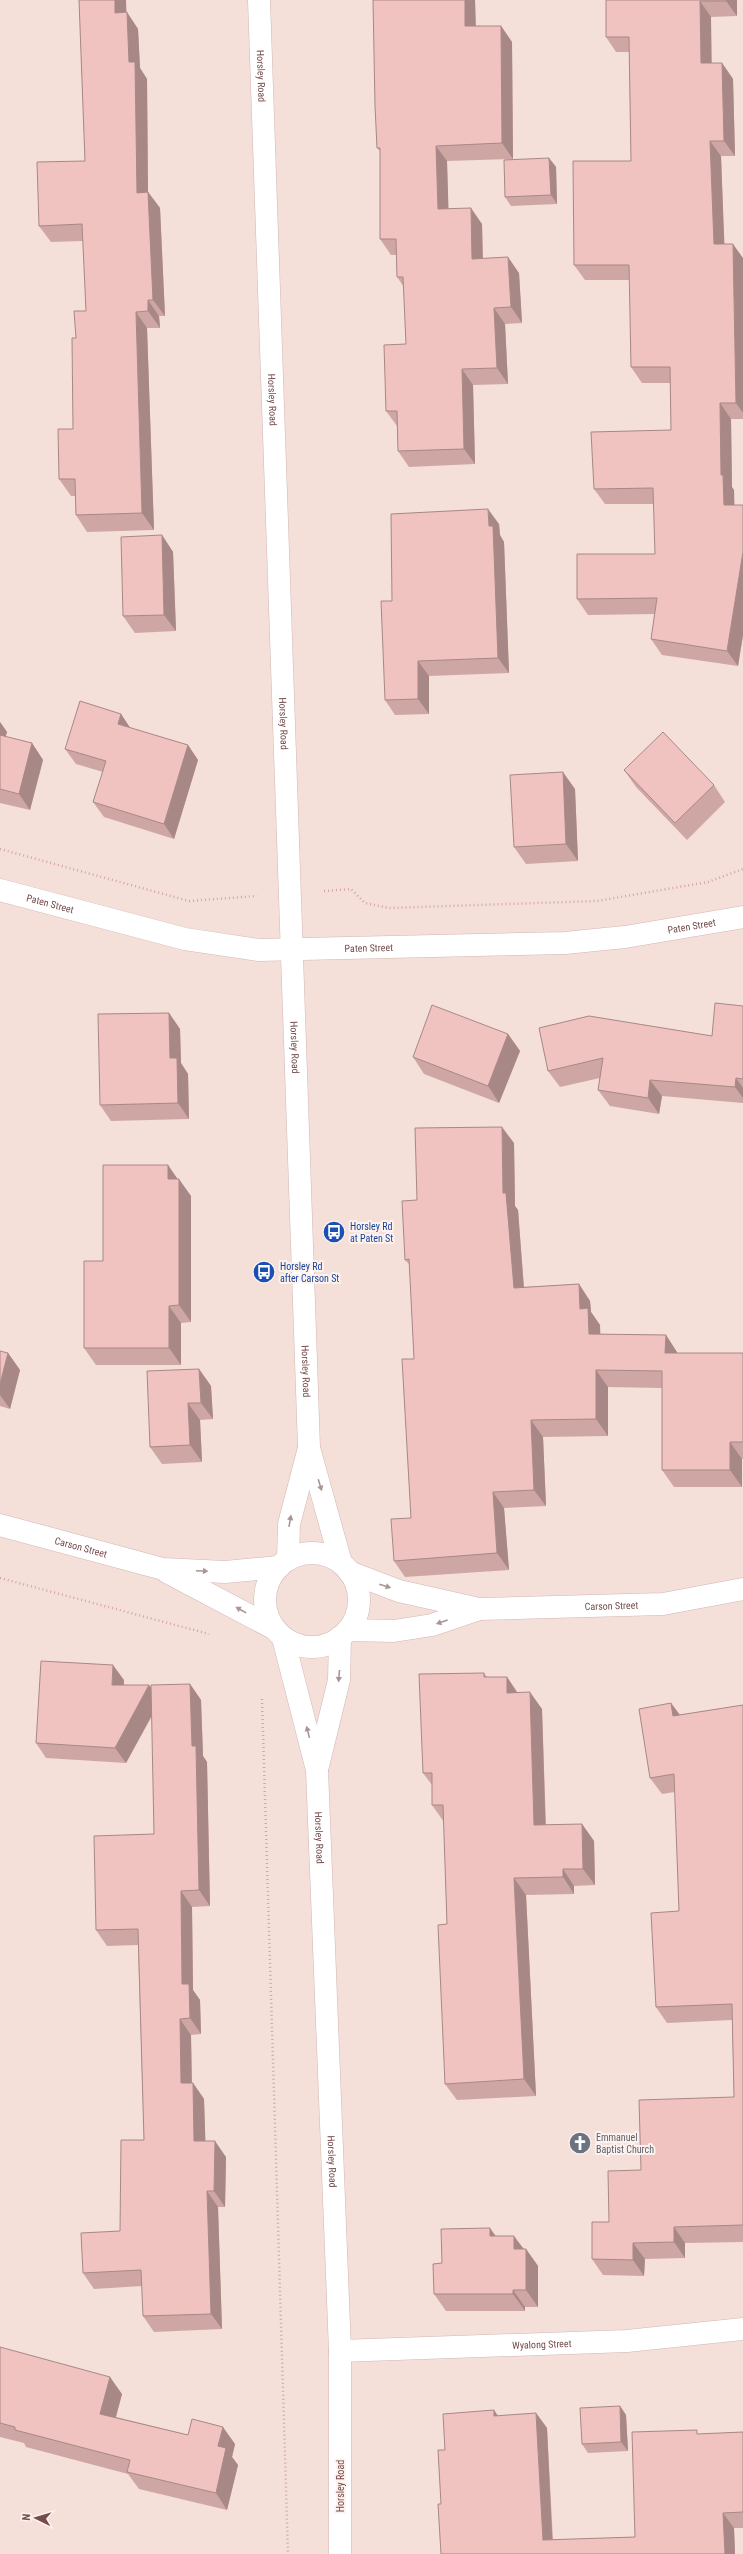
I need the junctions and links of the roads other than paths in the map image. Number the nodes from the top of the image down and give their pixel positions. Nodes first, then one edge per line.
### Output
1 (259, 0) edge
2 (0, 890) edge
3 (743, 917) edge
4 (291, 951) junction
5 (309, 1448) junction
6 (0, 1525) edge
7 (283, 1564) junction
8 (345, 1568) junction
9 (163, 1569) junction
10 (743, 1589) edge
11 (480, 1609) junction
12 (279, 1634) junction
13 (344, 1634) junction
14 (317, 1770) junction
15 (743, 2329) edge
16 (340, 2351) junction
17 (340, 2554) edge

1 - 4 street, Horsley Road
2 - 4 street, Paten Street
3 - 4 street, Paten Street
4 - 5 street, Horsley Road
7 -> 5 street, Horsley Road
5 -> 8 street, Horsley Road
6 - 9 street, Carson Street
7 - 8 street
9 -> 7 street, Carson Street
7 - 12 street
8 -> 11 street, Carson Street
8 - 13 street
12 -> 9 street, Carson Street
10 - 11 street, Carson Street
11 -> 13 street, Carson Street
12 - 13 street
14 -> 12 street, Horsley Road
13 -> 14 street, Horsley Road
14 - 16 street, Horsley Road
15 - 16 street, Wyalong Street
16 - 17 street, Horsley Road

